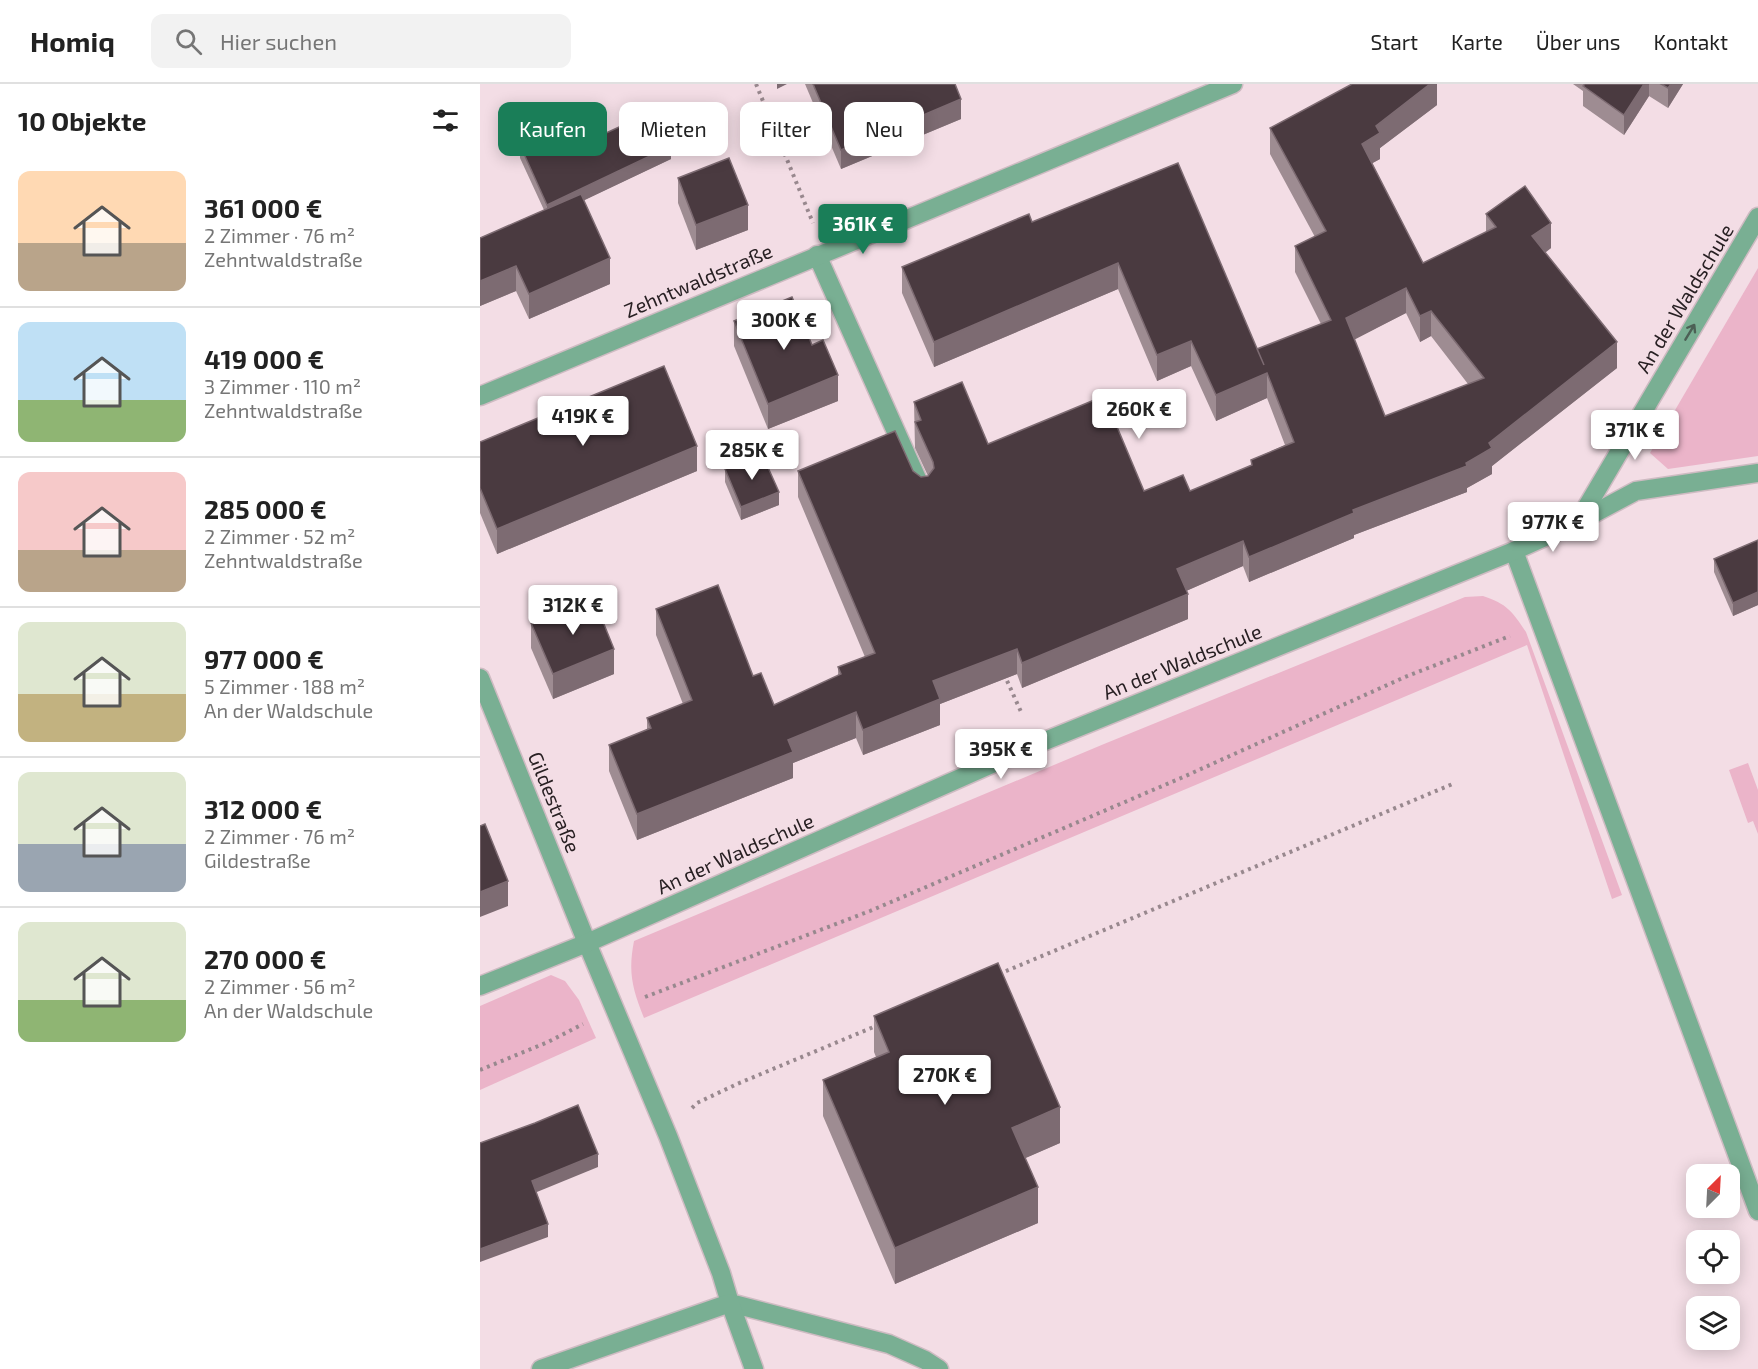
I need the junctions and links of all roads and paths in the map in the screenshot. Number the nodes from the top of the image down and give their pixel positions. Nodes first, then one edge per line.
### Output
1 (756, 84) edge
2 (1233, 84) edge
3 (1758, 218) edge
4 (821, 253) junction
5 (480, 396) edge
6 (1758, 473) edge
7 (923, 492) edge
8 (1578, 522) junction
9 (1514, 551) junction
10 (1541, 624) junction
11 (1003, 671) edge
12 (480, 678) edge
13 (1035, 745) junction
14 (1455, 783) dead end
15 (587, 943) junction
16 (991, 977) edge
17 (480, 986) edge
18 (615, 1008) junction
19 (881, 1024) edge
20 (480, 1070) edge
21 (668, 1136) junction
22 (1758, 1211) edge
23 (730, 1303) junction
24 (541, 1369) edge
25 (754, 1369) edge
26 (939, 1369) edge

1 - 4 path
2 - 4 street, Zehntwaldstraße
8 -> 3 street, An der Waldschule
4 - 5 street, Zehntwaldstraße
4 - 7 street
6 - 8 street
8 - 9 street, An der Waldschule
9 - 10 street
9 - 13 street, An der Waldschule
10 - 18 path
10 - 22 street
11 - 13 path
12 - 15 street, Gildestraße
13 - 15 street, An der Waldschule
14 - 16 path
15 - 17 street, An der Waldschule
15 - 18 street, Gildestraße
18 - 20 path
18 - 21 street, Gildestraße
19 - 21 path
21 - 23 street, Gildestraße
23 - 24 street
23 - 25 street, Gildestraße
23 - 26 street

